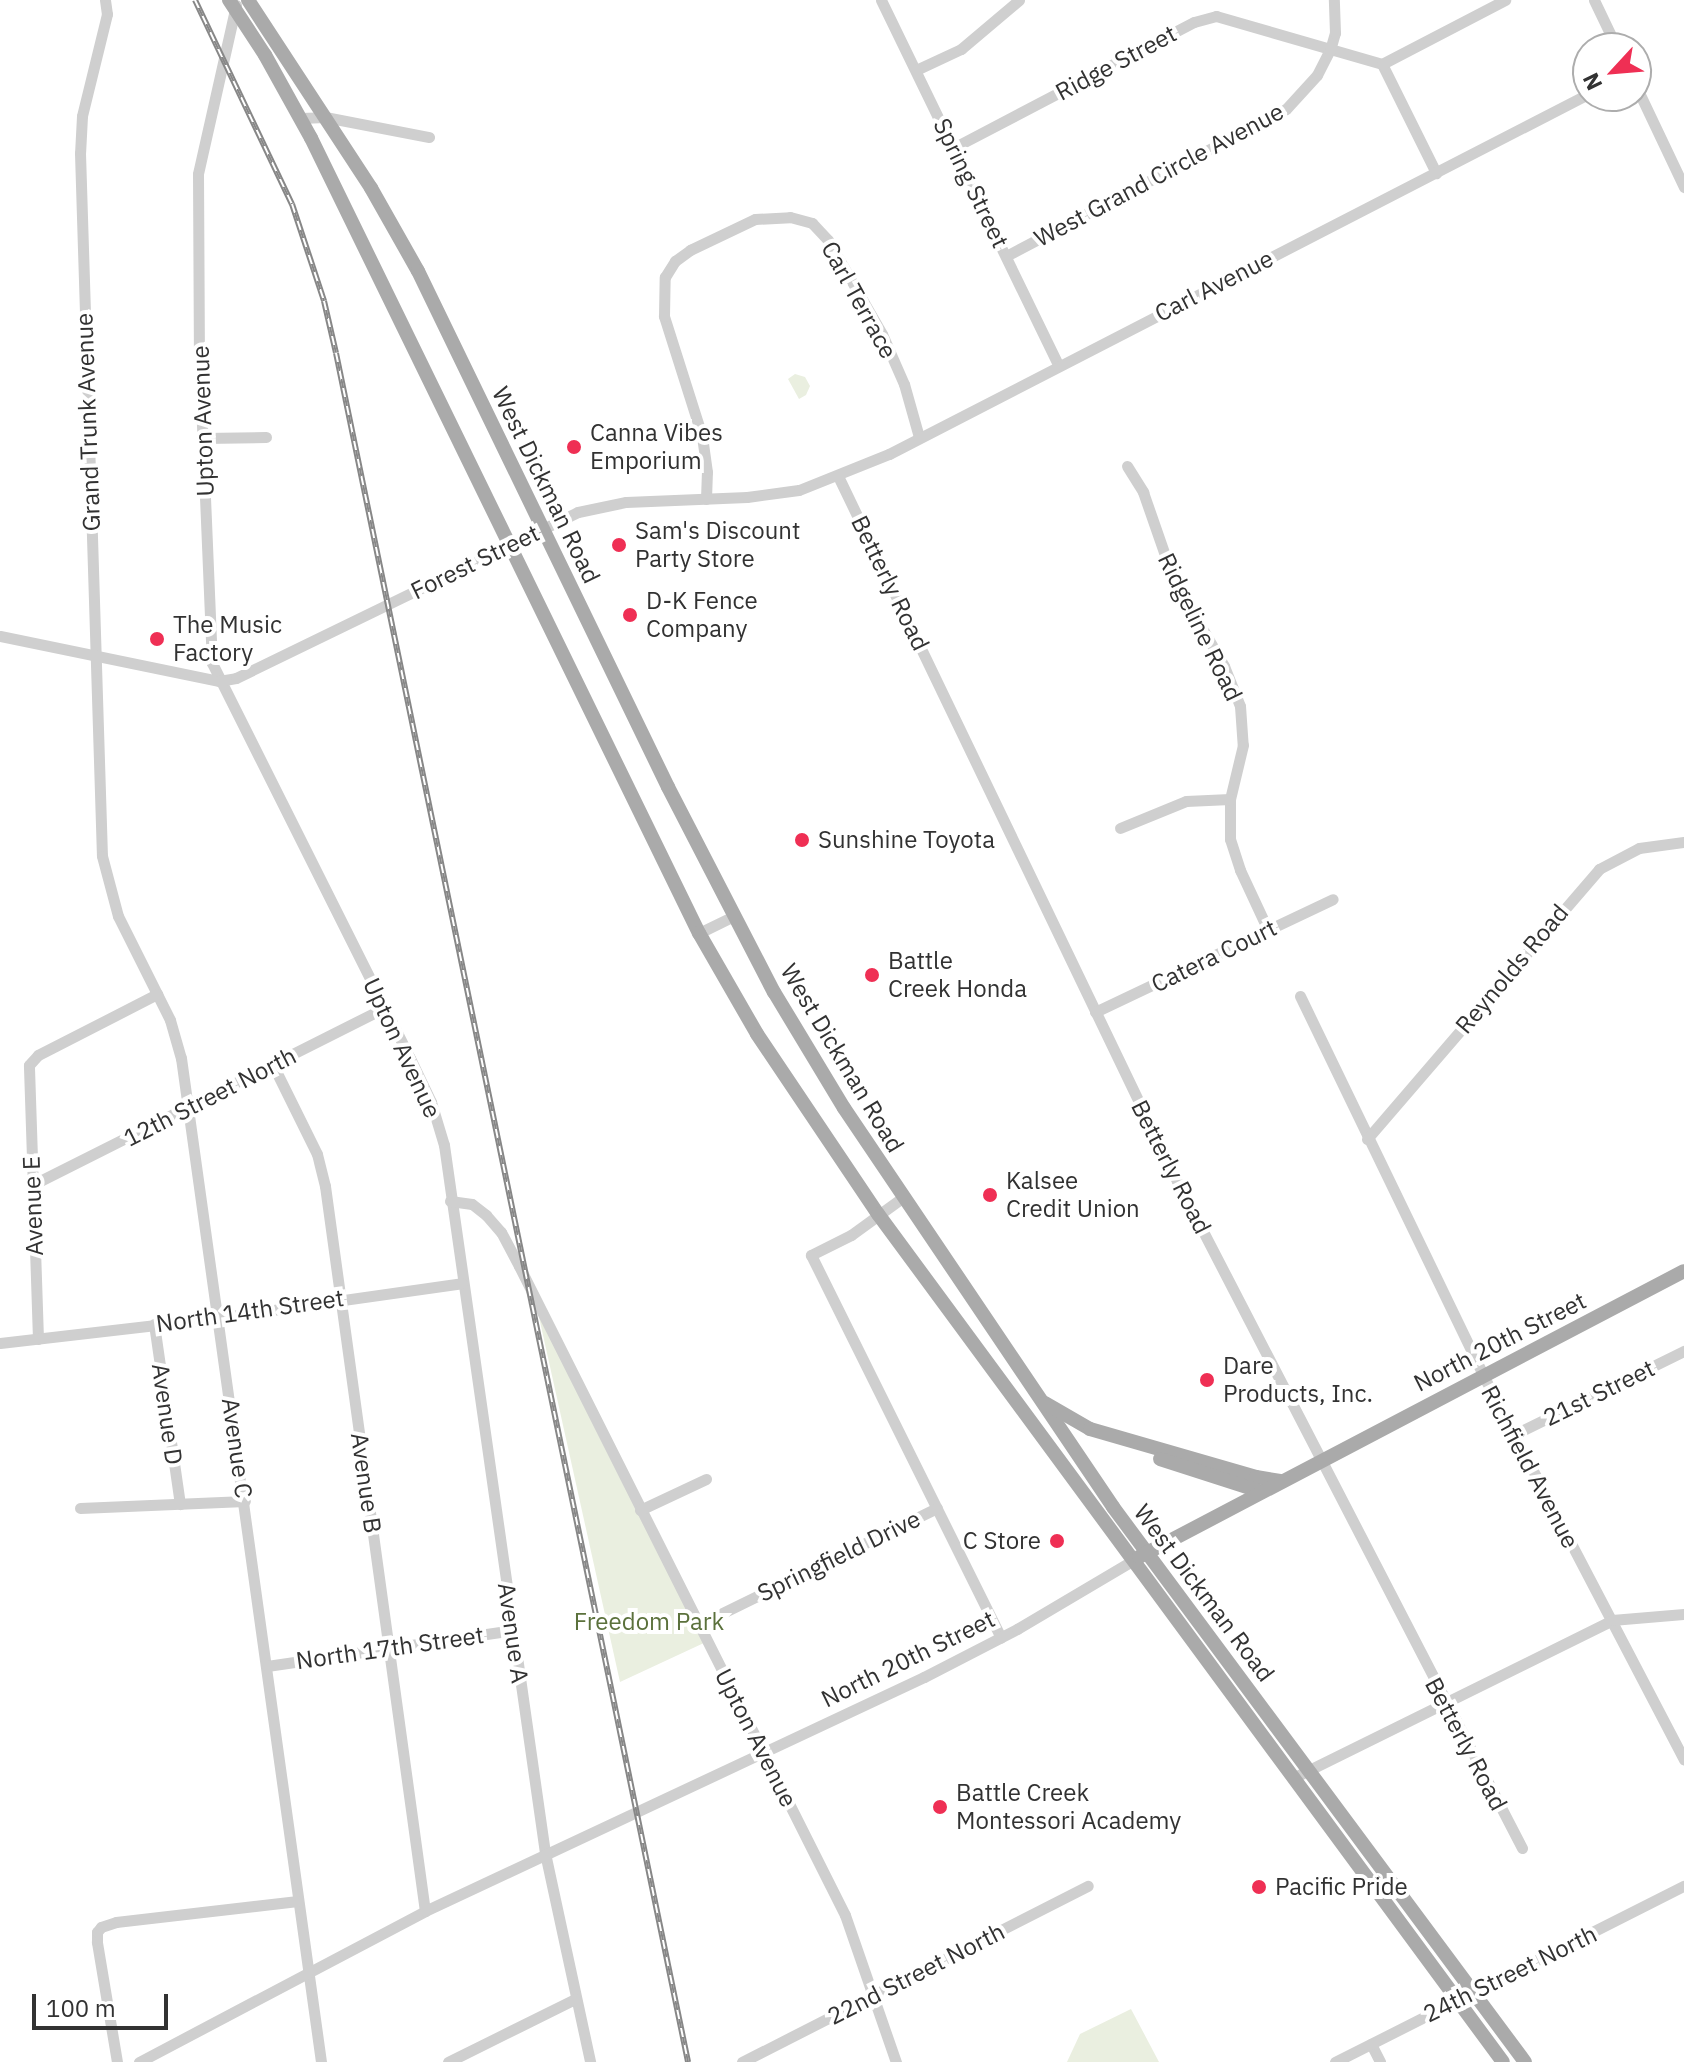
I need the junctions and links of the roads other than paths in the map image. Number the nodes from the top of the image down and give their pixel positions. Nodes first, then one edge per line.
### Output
1 (105, 0) edge
2 (248, 0) edge
3 (881, 0) edge
4 (1019, 0) edge
5 (1334, 0) edge
6 (1505, 0) edge
7 (1594, 0) edge
8 (234, 3) edge
9 (1609, 32) edge
10 (1330, 50) junction
11 (1382, 64) junction
12 (916, 70) junction
13 (1572, 102) edge
14 (1648, 112) edge
15 (325, 117) junction
16 (300, 118) junction
17 (429, 137) dead end
18 (953, 148) junction
19 (1436, 173) junction
20 (1684, 187) edge
21 (1006, 256) junction
22 (1059, 366) junction
23 (266, 437) dead end
24 (919, 437) junction
25 (204, 438) junction
26 (1127, 466) dead end
27 (838, 476) junction
28 (706, 499) junction
29 (542, 528) junction
30 (510, 544) junction
31 (0, 636) edge
32 (95, 654) junction
33 (219, 681) junction
34 (1230, 799) junction
35 (1120, 828) dead end
36 (1684, 842) edge
37 (102, 847) joint
38 (1333, 899) dead end
39 (734, 916) junction
40 (1268, 930) junction
41 (699, 933) junction
42 (157, 994) junction
43 (1300, 996) dead end
44 (386, 1007) junction
45 (1095, 1012) junction
46 (273, 1065) junction
47 (189, 1108) junction
48 (1367, 1139) junction
49 (32, 1185) junction
50 (902, 1198) junction
51 (450, 1201) junction
52 (878, 1214) junction
53 (1684, 1271) edge
54 (462, 1283) junction
55 (340, 1299) junction
56 (217, 1318) junction
57 (154, 1324) junction
58 (38, 1339) junction
59 (0, 1343) edge
60 (1684, 1351) edge
61 (1483, 1375) junction
62 (1039, 1399) junction
63 (1027, 1418) junction
64 (1058, 1429) junction
65 (1513, 1435) junction
66 (1322, 1460) junction
67 (706, 1479) dead end
68 (1283, 1481) junction
69 (1262, 1492) junction
70 (245, 1501) junction
71 (180, 1504) junction
72 (80, 1508) dead end
73 (937, 1508) junction
74 (640, 1510) junction
75 (1147, 1552) junction
76 (1132, 1561) junction
77 (1684, 1614) edge
78 (1612, 1620) junction
79 (698, 1625) junction
80 (513, 1630) junction
81 (1001, 1637) junction
82 (389, 1648) junction
83 (267, 1666) junction
84 (1444, 1702) junction
85 (763, 1753) junction
86 (1684, 1760) edge
87 (1310, 1770) junction
88 (1293, 1778) junction
89 (1522, 1848) dead end
90 (545, 1853) junction
91 (1088, 1886) dead end
92 (1684, 1886) edge
93 (298, 1901) junction
94 (425, 1911) junction
95 (310, 1974) junction
96 (1474, 1993) junction
97 (874, 1994) junction
98 (575, 1999) junction
99 (1459, 2001) junction
100 (1371, 2044) junction
101 (117, 2062) edge
102 (139, 2062) edge
103 (321, 2062) edge
104 (448, 2062) edge
105 (590, 2062) edge
106 (742, 2062) edge
107 (896, 2062) edge
108 (1335, 2062) edge
109 (1380, 2062) edge
110 (1503, 2062) edge
111 (1525, 2062) edge

1 - 32 street, Grand Trunk Avenue
2 - 15 main road, West Dickman Road
3 - 12 street, Spring Street
4 - 12 street
5 - 10 street, West Grand Circle Avenue
6 - 11 street
7 - 9 street
8 - 16 main road, West Dickman Road
8 - 25 street, Upton Avenue
10 - 11 street, Ridge Street
10 - 18 street, Ridge Street
10 - 21 street, West Grand Circle Avenue
11 - 19 street
12 - 18 street, Spring Street
13 - 19 street, Carl Avenue
14 - 20 street
15 - 16 street
15 - 17 street
15 - 29 main road, West Dickman Road
16 - 30 main road, West Dickman Road
18 - 21 street, Spring Street
19 - 22 street, Carl Avenue
21 - 22 street, Spring Street
22 - 24 street, Carl Avenue
23 - 25 street
24 - 27 street, Carl Avenue
24 - 28 street, Carl Terrace
25 - 33 street, Upton Avenue
26 - 34 street, Ridgeline Road
27 - 28 street, Forest Street
27 - 45 street, Betterly Road
28 - 29 street, Forest Street
29 - 30 street, Forest Street
29 - 39 main road, West Dickman Road
30 - 33 street, Forest Street
30 - 41 main road, West Dickman Road
31 - 32 street
32 - 33 street
32 - 37 street, Grand Trunk Avenue
33 - 44 street, Upton Avenue
34 - 35 street
34 - 40 street, Ridgeline Road
36 - 48 street, Reynolds Road
37 - 42 street, Avenue C
38 - 40 street, Catera Court
39 - 41 street
39 - 50 main road, West Dickman Road
40 - 45 street, Catera Court
41 - 52 main road, West Dickman Road
42 - 47 street, Avenue C
42 - 49 street, Avenue E
43 - 48 street, Richfield Avenue
44 - 46 street, 12th Street North
44 - 51 street, Upton Avenue
45 - 66 street, Betterly Road
46 - 47 street, 12th Street North
46 - 55 street, Avenue B
47 - 49 street, 12th Street North
47 - 56 street, Avenue C
48 - 61 street, Richfield Avenue
49 - 58 street, Avenue E
50 - 52 street
50 - 62 main road, West Dickman Road
51 - 54 street, Avenue A
51 - 74 street, Upton Avenue
52 - 63 main road, West Dickman Road
52 - 73 street
53 - 61 main road, North 20th Street
54 - 55 street, North 14th Street
54 - 80 street, Avenue A
55 - 56 street, North 14th Street
55 - 82 street, Avenue B
56 - 57 street, North 14th Street
56 - 70 street, Avenue C
57 - 58 street, North 14th Street
57 - 71 street, Avenue D
58 - 59 street, North 14th Street
60 - 65 street, 21st Street
61 - 65 street, Richfield Avenue
61 - 66 main road, North 20th Street
62 - 64 main road, West Dickman Road
62 - 68 main road
63 - 64 main road
63 - 76 main road, West Dickman Road
64 - 69 main road
64 - 75 main road, West Dickman Road
65 - 78 street, Richfield Avenue
66 - 68 main road, North 20th Street
66 - 84 street, Betterly Road
67 - 74 street
68 - 69 main road, North 20th Street
69 - 75 main road, North 20th Street
70 - 71 street
70 - 83 street, Avenue C
71 - 72 street
73 - 79 street, Springfield Drive
73 - 81 street
74 - 79 street, Upton Avenue
75 - 76 main road, North 20th Street
75 - 87 main road, West Dickman Road
76 - 81 street, North 20th Street
76 - 88 main road, West Dickman Road
77 - 78 street
78 - 84 street
78 - 86 street, Richfield Avenue
79 - 85 street, Upton Avenue
80 - 82 street, North 17th Street
80 - 90 street, Avenue A
81 - 85 street, North 20th Street
82 - 83 street, North 17th Street
82 - 94 street, Avenue B
83 - 93 street, Avenue C
84 - 87 street
84 - 89 street, Betterly Road
85 - 90 street, North 20th Street
85 - 97 street, Upton Avenue
87 - 88 street
87 - 96 main road, West Dickman Road
88 - 99 main road, West Dickman Road
90 - 94 street, North 20th Street
90 - 98 street, Avenue A
91 - 97 street, 22nd Street North
92 - 96 street, 24th Street North
93 - 95 street, Avenue C
93 - 101 street
94 - 95 street, North 20th Street
95 - 102 street, North 20th Street
95 - 103 street, Avenue C
96 - 99 street, 24th Street North
96 - 111 main road, West Dickman Road
97 - 106 street, 22nd Street North
97 - 107 street, Upton Avenue
98 - 104 street
98 - 105 street, Avenue A
99 - 100 street, 24th Street North
99 - 110 main road, West Dickman Road
100 - 108 street, 24th Street North
100 - 109 street

